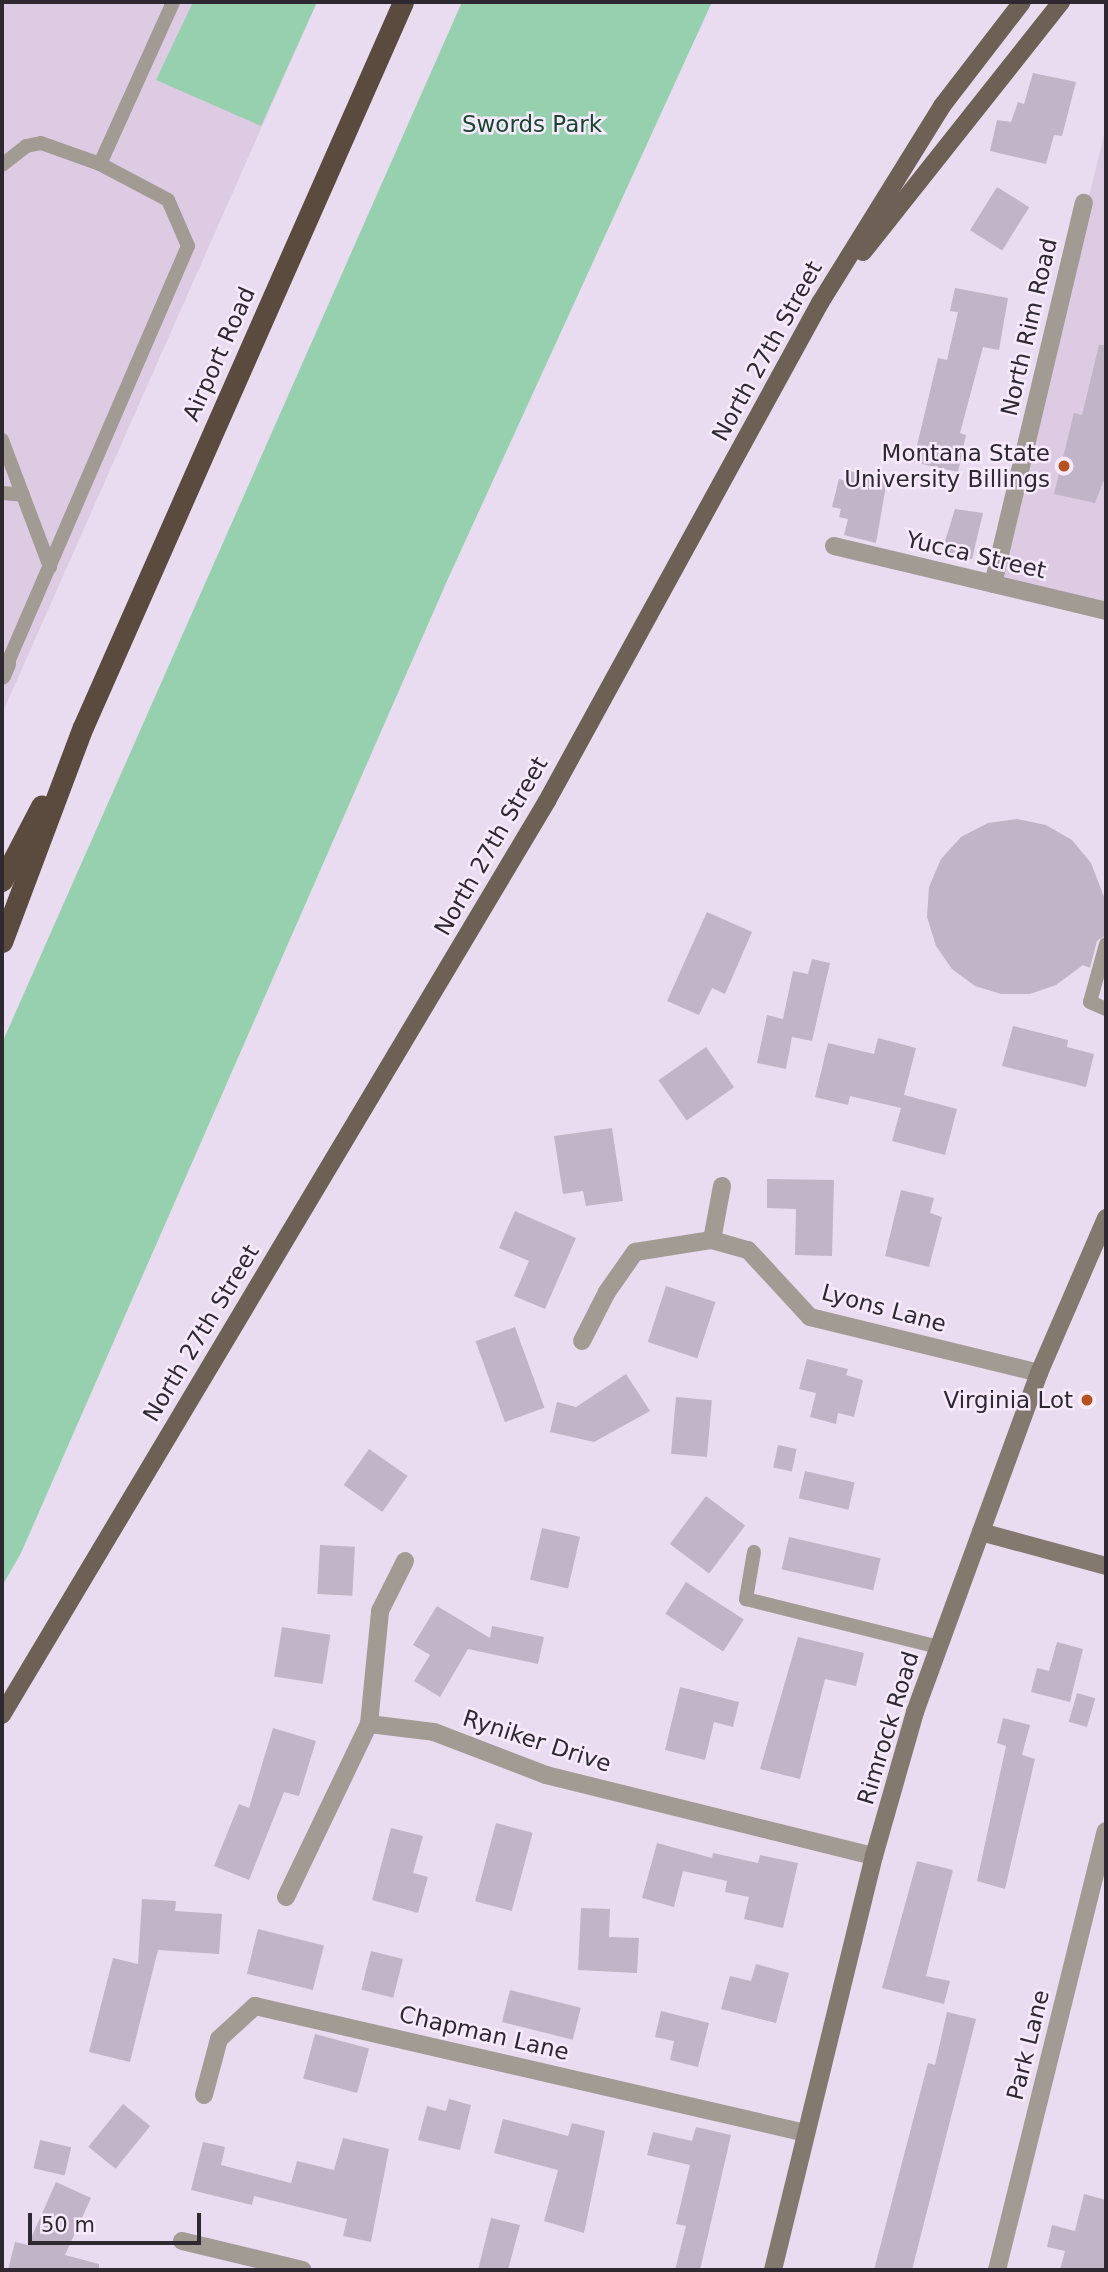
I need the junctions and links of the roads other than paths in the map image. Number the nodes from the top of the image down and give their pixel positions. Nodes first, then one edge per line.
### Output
1 (173, 2) edge
2 (403, 2) edge
3 (1022, 2) edge
4 (1061, 2) edge
5 (100, 164) junction
6 (2, 165) edge
7 (1084, 204) dead end
8 (820, 303) junction
9 (2, 440) edge
10 (2, 493) edge
11 (23, 495) junction
12 (834, 546) dead end
13 (50, 567) junction
14 (993, 584) junction
15 (1106, 611) edge
16 (4, 670) edge
17 (83, 727) junction
18 (2, 881) edge
19 (2, 942) edge
20 (1106, 944) edge
21 (1106, 1009) edge
22 (722, 1186) dead end
23 (1106, 1218) edge
24 (712, 1240) junction
25 (582, 1341) dead end
26 (1039, 1373) junction
27 (981, 1532) junction
28 (754, 1552) dead end
29 (405, 1561) dead end
30 (1106, 1566) edge
31 (939, 1647) junction
32 (2, 1715) edge
33 (369, 1724) junction
34 (1106, 1831) edge
35 (874, 1856) junction
36 (286, 1897) dead end
37 (204, 2095) dead end
38 (806, 2133) junction
39 (182, 2241) dead end
40 (303, 2270) edge
41 (773, 2270) edge
42 (997, 2270) edge

1 - 5 lane
2 - 17 highway, Airport Road
3 - 8 main road, North 27th Street
4 - 8 main road
5 - 6 lane
5 - 13 lane
7 - 14 street, North Rim Road
8 - 32 main road, North 27th Street
9 - 11 lane
10 - 11 lane
11 - 13 lane
12 - 14 street, Yucca Street
13 - 16 lane
14 - 15 street, Yucca Street
17 - 18 highway, Airport Road
17 - 19 highway, Airport Road
20 - 21 lane
22 - 24 street
23 - 26 main road, Rimrock Road
24 - 25 street, Lyons Lane
24 - 26 street, Lyons Lane
26 - 27 main road, Rimrock Road
27 - 30 main road
27 - 31 main road, Rimrock Road
28 - 31 lane
29 - 33 street
31 - 35 main road, Rimrock Road
33 - 35 street, Ryniker Drive
33 - 36 street
34 - 42 street, Park Lane
35 - 38 main road, Rimrock Road
37 - 38 street, Chapman Lane
38 - 41 main road, Rimrock Road
39 - 40 street

